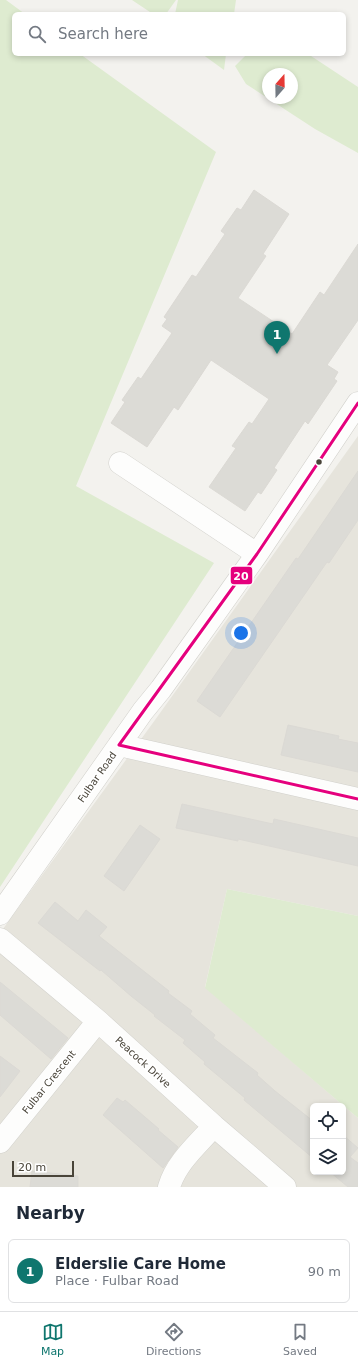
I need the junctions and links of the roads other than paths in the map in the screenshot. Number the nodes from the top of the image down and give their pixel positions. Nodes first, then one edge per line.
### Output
1 (358, 403) edge
2 (120, 463) dead end
3 (257, 554) junction
4 (119, 745) junction
5 (358, 799) edge
6 (0, 914) edge
7 (0, 939) edge
8 (98, 1021) junction
9 (214, 1126) junction
10 (0, 1142) edge
11 (169, 1187) edge
12 (285, 1187) edge

1 - 3 street, Fulbar Road
2 - 3 street
3 - 4 street, Fulbar Road
4 - 5 street
4 - 6 street, Fulbar Road
7 - 8 street, Peacock Drive
8 - 9 street, Peacock Drive
8 - 10 street, Fulbar Crescent
9 - 11 street
9 - 12 street, Peacock Drive

